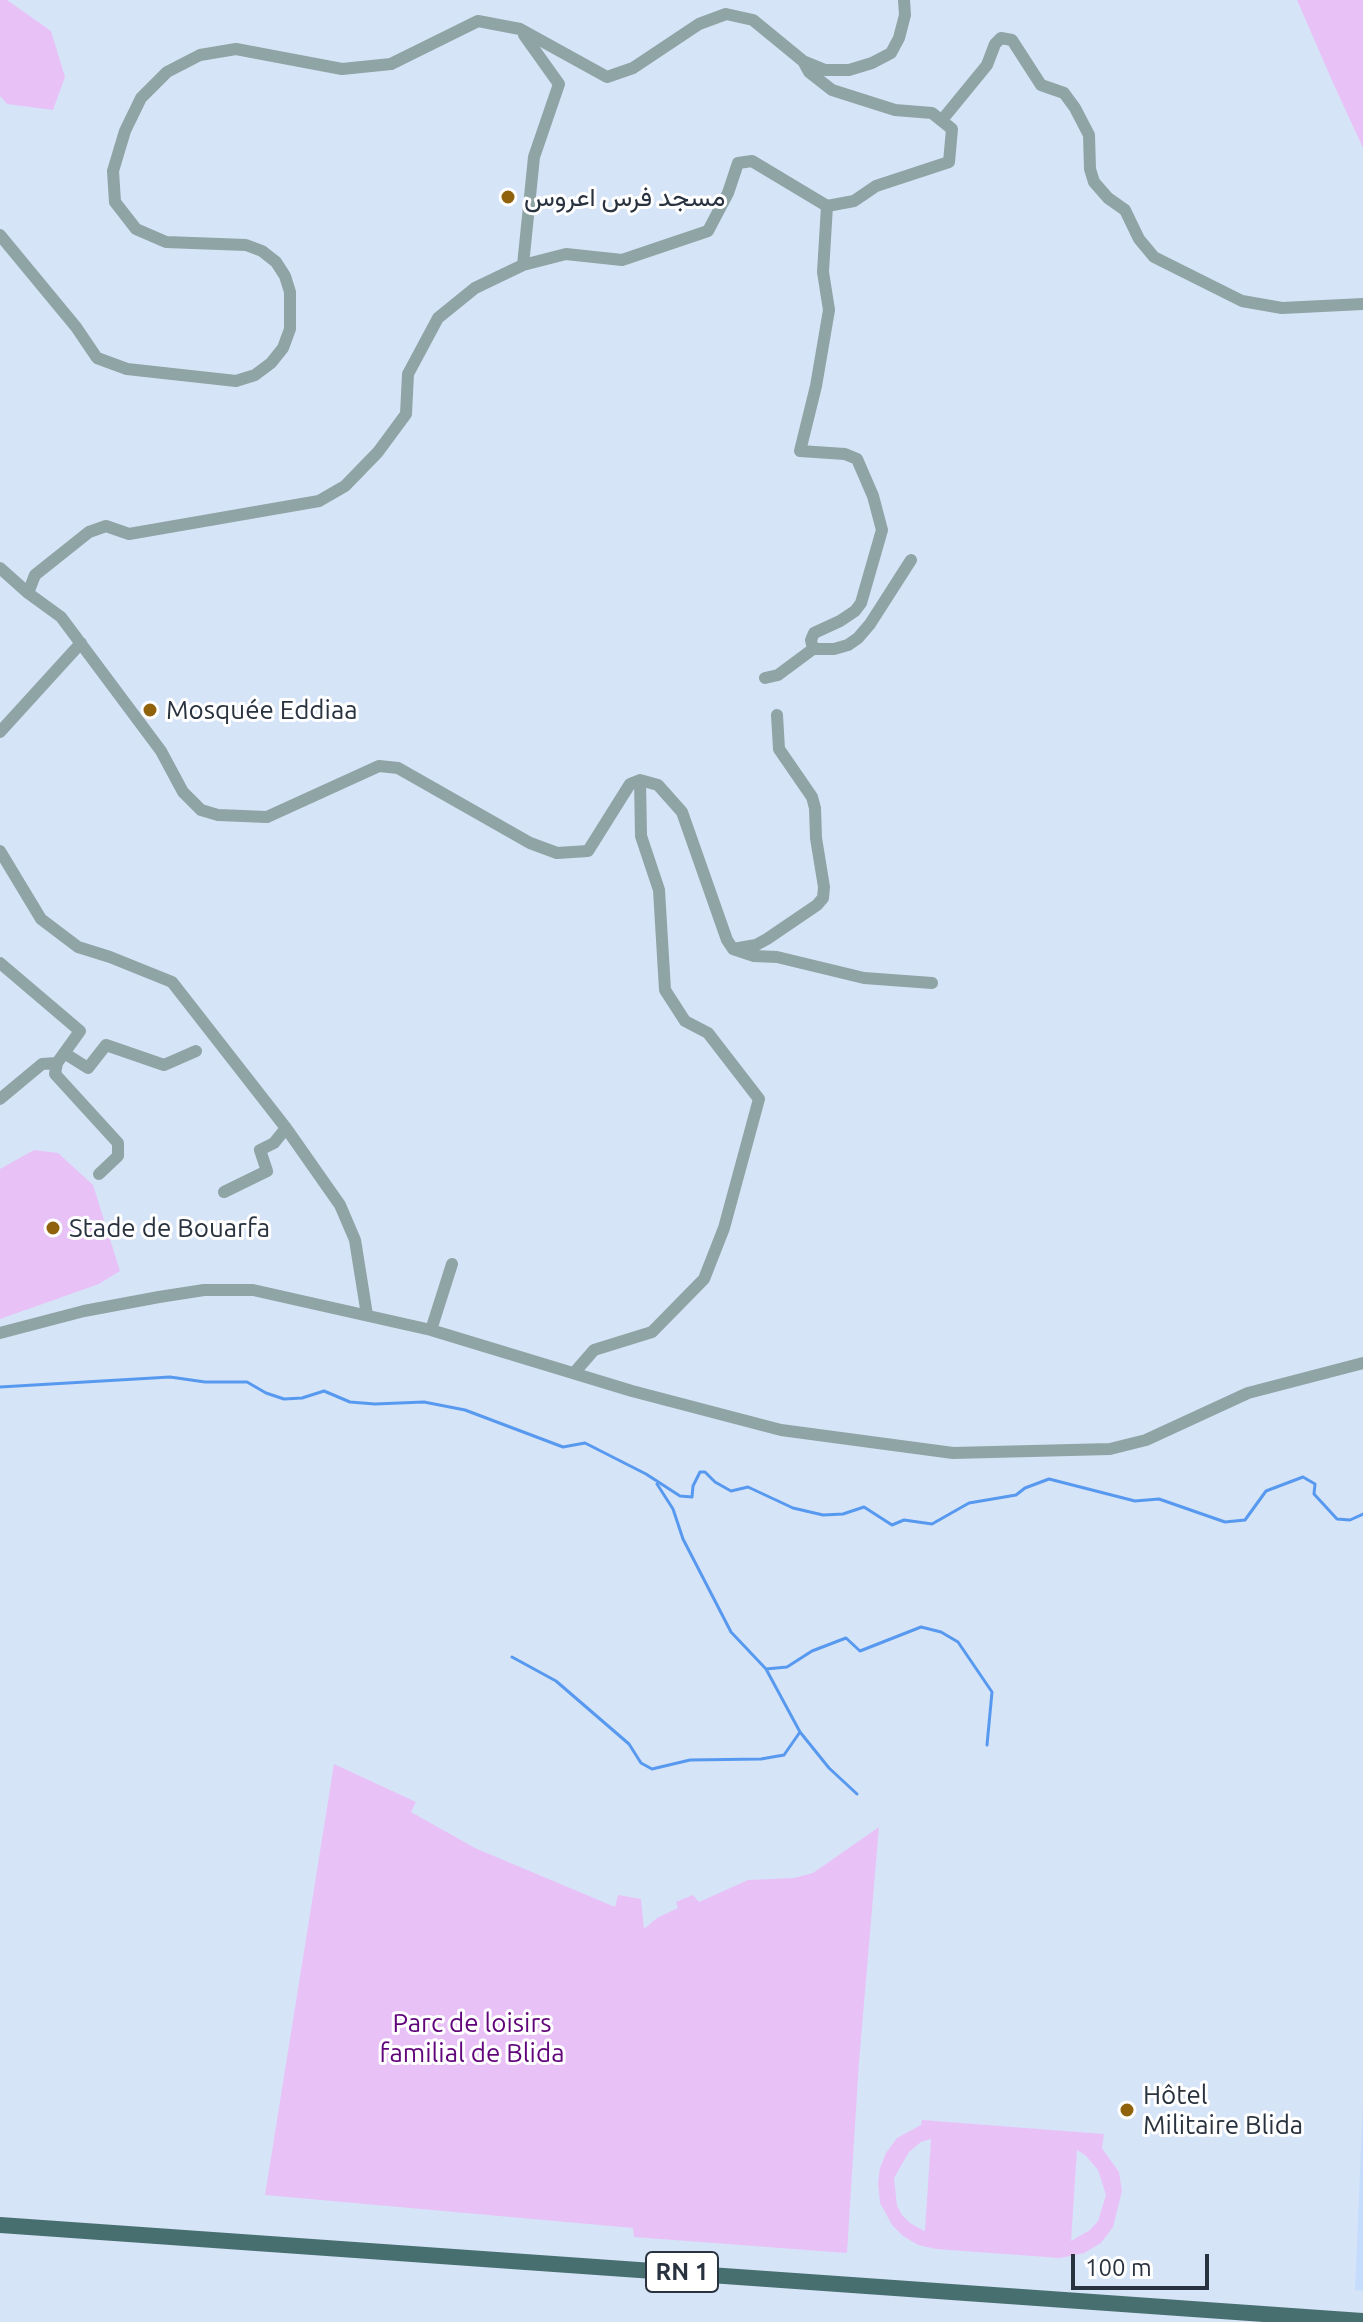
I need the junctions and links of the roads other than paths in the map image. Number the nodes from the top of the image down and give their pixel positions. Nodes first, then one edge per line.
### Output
1 (904, 0) edge
2 (520, 29) junction
3 (803, 61) junction
4 (942, 120) junction
5 (827, 206) junction
6 (0, 235) edge
7 (523, 265) junction
8 (1363, 304) edge
9 (911, 560) dead end
10 (0, 568) edge
11 (28, 593) junction
12 (81, 643) junction
13 (813, 649) junction
14 (765, 678) dead end
15 (777, 715) dead end
16 (0, 732) edge
17 (640, 780) junction
18 (0, 851) edge
19 (733, 949) junction
20 (0, 963) edge
21 (932, 983) dead end
22 (196, 1051) dead end
23 (60, 1058) junction
24 (0, 1099) edge
25 (286, 1128) junction
26 (99, 1174) dead end
27 (224, 1192) dead end
28 (452, 1264) dead end
29 (367, 1315) junction
30 (431, 1330) junction
31 (0, 1333) edge
32 (1363, 1363) edge
33 (574, 1373) junction
34 (0, 2223) edge
35 (1363, 2318) edge

1 - 3 street
2 - 3 street
2 - 6 street
2 - 7 street
3 - 4 street
4 - 5 street
4 - 8 street
5 - 7 street
5 - 13 street
7 - 11 street
9 - 13 street
10 - 11 street
11 - 12 street
12 - 16 street
12 - 17 street
13 - 14 street
15 - 19 street
17 - 19 street
17 - 33 street
18 - 25 street
19 - 21 street
20 - 23 street
22 - 23 street
23 - 24 street
23 - 26 street
25 - 27 street
25 - 29 street
28 - 30 street
29 - 30 street
29 - 31 street
30 - 33 street
32 - 33 street
34 - 35 main road, RN 1

